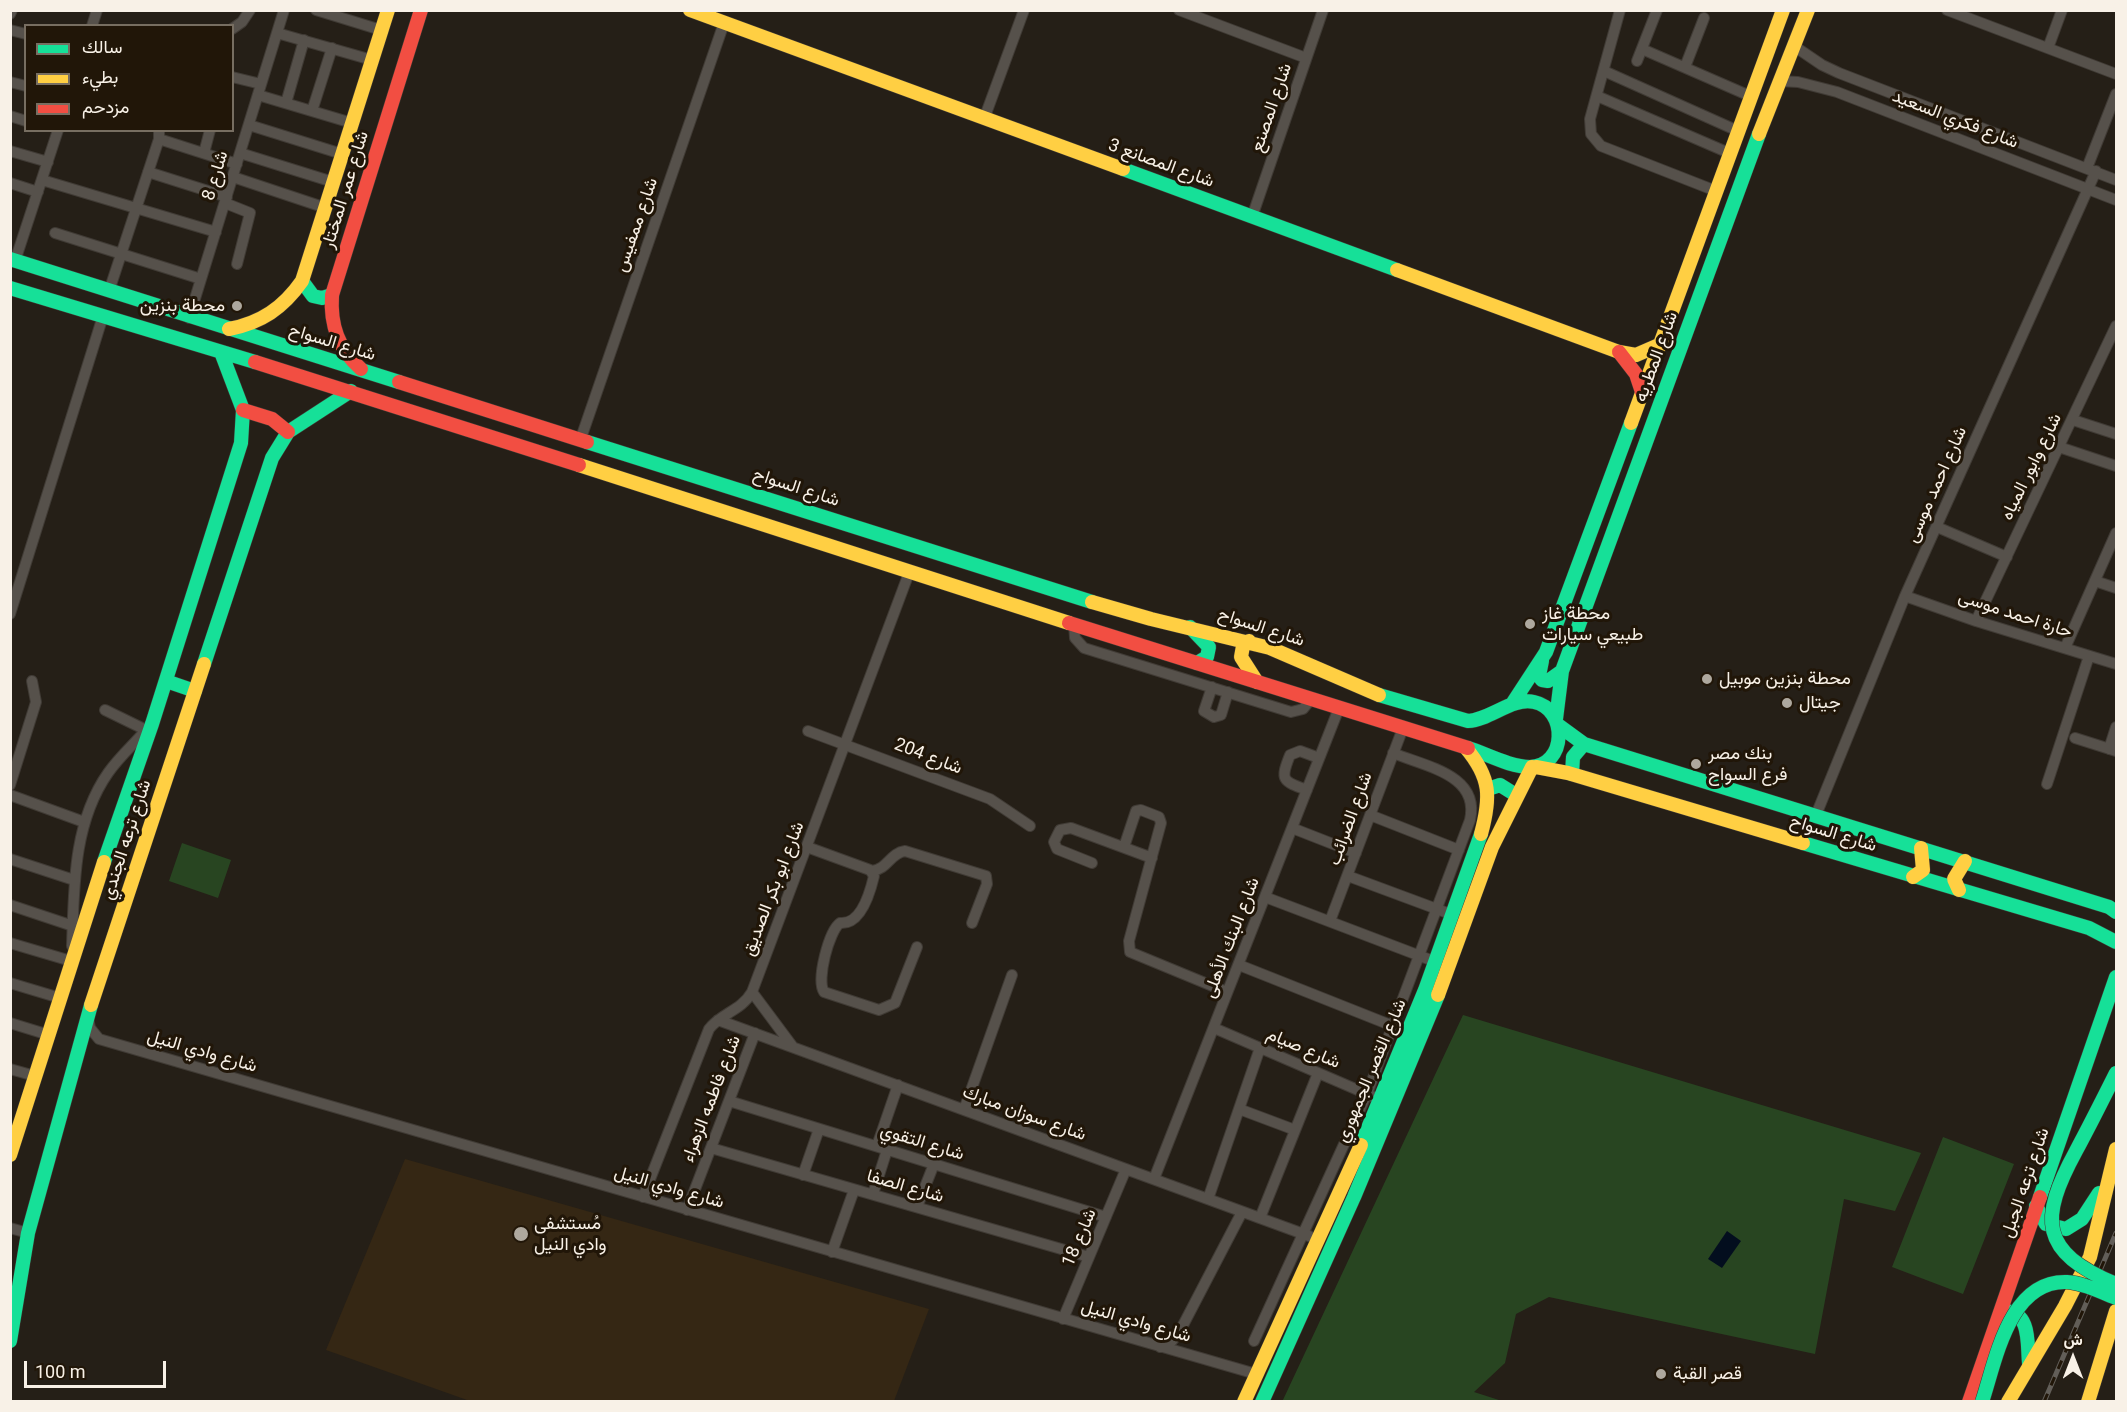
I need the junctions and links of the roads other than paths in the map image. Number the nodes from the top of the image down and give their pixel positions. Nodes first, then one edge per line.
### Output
1 (250, 10) edge
2 (284, 10) edge
3 (316, 10) edge
4 (387, 10) edge
5 (421, 10) edge
6 (690, 10) edge
7 (1024, 10) edge
8 (1179, 10) edge
9 (1323, 10) edge
10 (1620, 10) edge
11 (1657, 10) edge
12 (1782, 10) edge
13 (1808, 10) edge
14 (1947, 10) edge
15 (2062, 10) edge
16 (1704, 18) dead end
17 (724, 23) junction
18 (234, 28) edge
19 (1801, 28) junction
20 (381, 30) junction
21 (277, 33) junction
22 (304, 40) junction
23 (1794, 46) junction
24 (332, 48) junction
25 (2048, 48) junction
26 (1642, 49) junction
27 (1306, 58) junction
28 (372, 60) junction
29 (1637, 61) dead end
30 (1685, 67) junction
31 (1760, 68) junction
32 (1604, 71) junction
33 (2116, 74) edge
34 (234, 78) edge
35 (1779, 81) junction
36 (260, 90) junction
37 (2116, 94) edge
38 (1597, 96) junction
39 (1750, 96) junction
40 (286, 103) junction
41 (312, 111) junction
42 (984, 119) junction
43 (352, 123) junction
44 (249, 125) junction
45 (1737, 131) junction
46 (57, 132) edge
47 (209, 132) edge
48 (159, 135) edge
49 (10, 151) edge
50 (204, 153) junction
51 (1729, 153) junction
52 (342, 154) junction
53 (239, 158) junction
54 (48, 162) junction
55 (2091, 170) junction
56 (148, 172) junction
57 (233, 177) junction
58 (42, 180) junction
59 (2116, 180) edge
60 (333, 182) junction
61 (10, 183) edge
62 (2089, 189) junction
63 (1716, 190) junction
64 (38, 192) junction
65 (226, 200) junction
66 (2116, 200) edge
67 (136, 208) junction
68 (326, 208) junction
69 (1252, 217) junction
70 (216, 232) junction
71 (55, 233) dead end
72 (122, 254) junction
73 (13, 260) edge
74 (237, 264) dead end
75 (201, 279) junction
76 (302, 281) junction
77 (10, 288) edge
78 (109, 291) junction
79 (332, 295) junction
80 (102, 316) junction
81 (189, 318) junction
82 (2116, 326) edge
83 (228, 329) junction
84 (1659, 345) junction
85 (221, 352) junction
86 (1619, 352) junction
87 (366, 372) junction
88 (351, 391) junction
89 (1642, 392) junction
90 (243, 410) junction
91 (2073, 420) junction
92 (529, 422) junction
93 (288, 432) junction
94 (2116, 434) edge
95 (581, 438) junction
96 (2059, 447) junction
97 (534, 451) junction
98 (2116, 466) edge
99 (596, 470) junction
100 (1937, 526) junction
101 (2116, 533) edge
102 (2007, 557) junction
103 (909, 573) junction
104 (2095, 581) junction
105 (2116, 588) edge
106 (1905, 596) junction
107 (10, 614) edge
108 (1976, 621) junction
109 (1074, 624) junction
110 (1190, 627) junction
111 (1249, 641) junction
112 (2065, 648) junction
113 (2089, 656) junction
114 (1543, 658) junction
115 (1197, 663) junction
116 (2116, 664) edge
117 (1562, 671) junction
118 (32, 681) dead end
119 (166, 681) junction
120 (1257, 682) junction
121 (1212, 687) junction
122 (195, 691) junction
123 (1228, 692) junction
124 (1311, 699) junction
125 (1512, 704) junction
126 (1339, 708) junction
127 (105, 710) dead end
128 (1557, 722) junction
129 (149, 727) junction
130 (1403, 728) junction
131 (2116, 728) edge
132 (808, 731) dead end
133 (2075, 738) dead end
134 (846, 744) junction
135 (1584, 744) junction
136 (1466, 748) junction
137 (2113, 750) edge
138 (1394, 753) junction
139 (1319, 758) junction
140 (1534, 767) junction
141 (1572, 774) junction
142 (2047, 784) dead end
143 (10, 785) edge
144 (1488, 789) junction
145 (1307, 790) junction
146 (10, 795) edge
147 (1516, 795) junction
148 (1370, 815) junction
149 (1816, 815) junction
150 (84, 822) junction
151 (1030, 826) dead end
152 (1292, 828) junction
153 (807, 847) junction
154 (1124, 847) junction
155 (1921, 848) junction
156 (1459, 850) junction
157 (1356, 853) junction
158 (1152, 858) junction
159 (10, 859) edge
160 (1965, 861) junction
161 (1092, 864) dead end
162 (872, 871) junction
163 (1348, 876) junction
164 (1913, 877) junction
165 (74, 880) junction
166 (1959, 890) junction
167 (1265, 897) junction
168 (10, 905) edge
169 (2114, 908) edge
170 (1437, 909) junction
171 (1453, 915) junction
172 (1330, 921) junction
173 (972, 923) dead end
174 (73, 926) junction
175 (2116, 942) edge
176 (10, 944) edge
177 (917, 946) dead end
178 (1419, 955) junction
179 (71, 960) junction
180 (1436, 962) junction
181 (1239, 965) junction
182 (1012, 975) dead end
183 (2116, 977) edge
184 (10, 983) edge
185 (752, 992) junction
186 (1227, 992) junction
187 (60, 998) junction
188 (87, 1015) junction
189 (718, 1020) junction
190 (10, 1023) edge
191 (1393, 1026) junction
192 (1214, 1028) junction
193 (1408, 1032) junction
194 (754, 1033) junction
195 (49, 1035) junction
196 (793, 1047) junction
197 (1260, 1048) junction
198 (10, 1069) edge
199 (1318, 1073) junction
200 (2116, 1073) edge
201 (34, 1076) junction
202 (898, 1085) junction
203 (2116, 1094) edge
204 (1373, 1097) junction
205 (729, 1101) junction
206 (1239, 1109) junction
207 (964, 1110) junction
208 (17, 1113) edge
209 (819, 1129) junction
210 (1296, 1130) junction
211 (711, 1148) junction
212 (882, 1148) junction
213 (10, 1155) edge
214 (2115, 1155) edge
215 (934, 1164) junction
216 (1126, 1169) junction
217 (803, 1175) junction
218 (1154, 1179) junction
219 (854, 1190) junction
220 (873, 1194) junction
221 (643, 1197) junction
222 (1208, 1199) junction
223 (2036, 1206) junction
224 (917, 1207) junction
225 (687, 1210) junction
226 (1242, 1212) junction
227 (1106, 1217) junction
228 (1260, 1218) junction
229 (10, 1228) edge
230 (28, 1233) junction
231 (1304, 1234) junction
232 (1318, 1240) junction
233 (832, 1252) junction
234 (1089, 1257) junction
235 (2116, 1275) edge
236 (2116, 1284) edge
237 (2116, 1298) edge
238 (14, 1299) edge
239 (2000, 1313) junction
240 (2116, 1316) edge
241 (1063, 1319) junction
242 (10, 1341) edge
243 (1254, 1341) dead end
244 (1160, 1347) junction
245 (2029, 1363) junction
246 (1256, 1374) junction
247 (1244, 1401) edge
248 (1262, 1401) edge
249 (1969, 1401) edge
250 (1982, 1401) edge
251 (2008, 1401) edge
252 (2088, 1401) edge

1 - 18 street
2 - 21 street, شارع 8
3 - 20 street
4 - 20 main road, شارع عمر المختار
5 - 79 main road, شارع عمر المختار
6 - 17 main road, شارع المصانع 3
7 - 42 street
8 - 27 street
9 - 27 street, شارع المصنع
10 - 32 street
11 - 26 street
12 - 31 main road, شارع المطريه
13 - 19 main road, شارع المطريه
14 - 25 street
15 - 25 street
16 - 30 street
17 - 42 main road, شارع المصانع 3
17 - 95 street, شارع ممفيس
19 - 23 main road, شارع المطريه
19 - 31 main road
20 - 28 main road, شارع عمر المختار
21 - 22 street
21 - 36 street, شارع 8
22 - 24 street
22 - 40 street
23 - 35 main road, شارع المطريه
23 - 55 street, شارع فكري السعيد
24 - 28 street
24 - 41 street
25 - 33 street
26 - 29 street
26 - 30 street
27 - 69 street, شارع المصنع
28 - 43 main road, شارع عمر المختار
30 - 39 street
31 - 39 main road, شارع المطريه
32 - 38 street
32 - 45 street
34 - 36 street
35 - 62 street, شارع فكري السعيد
35 - 117 main road, شارع المطريه
36 - 40 street
36 - 44 street, شارع 8
37 - 55 street, شارع احمد موسى
38 - 51 street
38 - 63 street
39 - 45 main road, شارع المطريه
40 - 41 street
41 - 43 street
42 - 69 main road, شارع المصانع 3
43 - 52 main road, شارع عمر المختار
44 - 52 street
44 - 53 street, شارع 8
45 - 51 main road, شارع المطريه
46 - 54 street
47 - 50 street
48 - 50 street
48 - 56 street
49 - 54 street
50 - 53 street
51 - 63 main road, شارع المطريه
52 - 60 main road, شارع عمر المختار
53 - 57 street, شارع 8
53 - 60 street
54 - 58 street
55 - 59 street, شارع فكري السعيد
55 - 62 street, شارع احمد موسى
56 - 65 street
56 - 67 street
57 - 65 street, شارع 8
57 - 68 street
58 - 64 street
58 - 67 street
60 - 68 main road, شارع عمر المختار
61 - 64 street
62 - 66 street, شارع فكري السعيد
62 - 100 street, شارع احمد موسى
63 - 84 main road, شارع المطريه
64 - 73 street
65 - 70 street, شارع 8
65 - 74 street
67 - 70 street
67 - 72 street
68 - 76 main road, شارع عمر المختار
69 - 86 main road, شارع المصانع 3
70 - 75 street, شارع 8
71 - 72 street
72 - 75 street
72 - 78 street
73 - 78 main road, شارع السواح
75 - 81 street, شارع 8
76 - 79 main road
76 - 83 main road, شارع عمر المختار
77 - 80 main road, شارع السواح
78 - 81 main road, شارع السواح
79 - 87 main road, شارع عمر المختار
80 - 85 main road, شارع السواح
80 - 107 street
81 - 83 main road, شارع السواح
82 - 91 street, شارع وابور المياه
83 - 87 main road, شارع السواح
84 - 86 main road, شارع المصانع 3
84 - 89 main road, شارع المطريه
85 - 88 main road, شارع السواح
85 - 90 main road, شارع ترعه الجندي
86 - 89 main road
87 - 92 main road, شارع السواح
88 - 93 main road, شارع ترعه الجندي
88 - 97 main road, شارع السواح
89 - 114 main road, شارع المطريه
90 - 93 main road
90 - 119 main road, شارع ترعه الجندي
91 - 94 street
91 - 96 street, شارع وابور المياه
92 - 95 main road, شارع السواح
92 - 97 main road
93 - 122 main road, شارع ترعه الجندي
95 - 99 main road
95 - 110 main road, شارع السواح
96 - 98 street
96 - 102 street, شارع وابور المياه
97 - 99 main road, شارع السواح
99 - 103 main road, شارع السواح
100 - 102 street
100 - 106 street, شارع احمد موسى
101 - 104 street
102 - 108 street, شارع وابور المياه
103 - 109 main road, شارع السواح
103 - 134 street, شارع ابو بكر الصديق
104 - 105 street
104 - 112 street
106 - 108 street, حارة احمد موسى
106 - 149 street, شارع احمد موسى
108 - 112 street, حارة احمد موسى
109 - 115 main road, شارع السواح
109 - 121 street
110 - 111 main road, شارع السواح
110 - 115 main road
111 - 120 main road
111 - 125 main road, شارع السواح
112 - 113 street, حارة احمد موسى
113 - 116 street, حارة احمد موسى
113 - 142 street
114 - 117 main road
114 - 125 main road, شارع المطريه
115 - 120 main road, شارع السواح
117 - 128 main road, شارع المطريه
118 - 143 street
119 - 122 main road
119 - 129 main road, شارع ترعه الجندي
120 - 124 main road, شارع السواح
121 - 123 street
121 - 123 street
122 - 188 main road, شارع ترعه الجندي
123 - 124 street
124 - 126 main road, شارع السواح
125 - 128 main road, شارع السواح
126 - 130 main road, شارع السواح
126 - 139 street, شارع البنك الأهلى
127 - 129 street
128 - 135 main road, شارع السواح
128 - 140 main road
129 - 150 street
129 - 179 main road, شارع ترعه الجندي
130 - 136 main road, شارع السواح
130 - 138 street, شارع الضرائب
131 - 137 street
132 - 134 street, شارع 204
133 - 137 street
134 - 151 street, شارع 204
134 - 153 street, شارع ابو بكر الصديق
135 - 141 main road
135 - 149 main road, شارع السواح
136 - 140 main road, شارع السواح
136 - 144 main road, شارع القصر الجمهوري
138 - 148 street, شارع الضرائب
138 - 156 street
139 - 145 street, شارع البنك الأهلى
139 - 145 street
140 - 141 main road, شارع السواح
140 - 147 main road, شارع القصر الجمهوري
141 - 164 main road, شارع السواح
144 - 147 main road
144 - 171 main road, شارع القصر الجمهوري
145 - 152 street, شارع البنك الأهلى
146 - 150 street
147 - 248 main road, شارع القصر الجمهوري
148 - 156 street
148 - 157 street, شارع الضرائب
149 - 155 main road, شارع السواح
150 - 165 street
152 - 157 street
152 - 167 street, شارع البنك الأهلى
153 - 162 street
153 - 185 street, شارع ابو بكر الصديق
154 - 158 street
154 - 158 street
154 - 161 street
155 - 160 main road, شارع السواح
155 - 164 main road
156 - 170 street
157 - 163 street, شارع الضرائب
158 - 186 street
159 - 165 street
160 - 166 main road
160 - 169 main road, شارع السواح
162 - 173 street
162 - 177 street
163 - 170 street
163 - 172 street, شارع الضرائب
164 - 166 main road, شارع السواح
165 - 174 street
166 - 175 main road, شارع السواح
167 - 172 street
167 - 181 street, شارع البنك الأهلى
168 - 174 street
170 - 171 street
170 - 178 street
171 - 180 main road, شارع القصر الجمهوري
172 - 178 street
174 - 179 street
176 - 179 street
178 - 180 street
178 - 191 street
179 - 187 main road, شارع ترعه الجندي
180 - 193 main road, شارع القصر الجمهوري
181 - 186 street, شارع البنك الأهلى
181 - 191 street
182 - 207 street
183 - 223 main road, شارع ترعه الجبل
184 - 187 street
185 - 189 street, شارع ابو بكر الصديق
185 - 196 street
186 - 192 street, شارع البنك الأهلى
187 - 195 main road, شارع ترعه الجندي
188 - 221 street, شارع وادي النيل
188 - 230 main road, شارع ترعه الجندي
189 - 194 street, شارع سوزان مبارك
189 - 221 street, شارع ابو بكر الصديق
190 - 195 street
191 - 193 street
191 - 204 street
192 - 197 street, شارع صيام
192 - 218 street, شارع البنك الأهلى
193 - 204 main road, شارع القصر الجمهوري
194 - 196 street, شارع سوزان مبارك
194 - 205 street, شارع فاطمه الزهراء
195 - 201 main road, شارع ترعه الجندي
196 - 202 street, شارع سوزان مبارك
197 - 199 street, شارع صيام
197 - 206 street
198 - 201 street
199 - 204 street, شارع صيام
199 - 210 street
200 - 236 main road, bridge
201 - 208 main road, شارع ترعه الجندي
202 - 207 street, شارع سوزان مبارك
202 - 212 street
203 - 235 main road
204 - 231 street
204 - 232 main road, شارع القصر الجمهوري
205 - 209 street, شارع التقوي
205 - 211 street, شارع فاطمه الزهراء
206 - 210 street
206 - 222 street
207 - 216 street, شارع سوزان مبارك
208 - 213 main road, شارع ترعه الجندي
209 - 212 street, شارع التقوي
209 - 217 street
210 - 228 street
211 - 217 street, شارع الصفا
211 - 225 street, شارع فاطمه الزهراء
212 - 215 street, شارع التقوي
212 - 220 street
214 - 223 main road
214 - 245 main road
215 - 224 street
215 - 227 street, شارع التقوي
216 - 218 street, شارع سوزان مبارك
216 - 227 street, شارع 18
217 - 219 street, شارع الصفا
218 - 222 street, شارع سوزان مبارك
219 - 220 street, شارع الصفا
219 - 233 street
220 - 224 street, شارع الصفا
221 - 225 street, شارع وادي النيل
222 - 226 street, شارع سوزان مبارك
223 - 239 main road, شارع ترعه الجبل
224 - 234 street, شارع الصفا
225 - 233 street, شارع وادي النيل
226 - 228 street, شارع سوزان مبارك
226 - 244 street
227 - 234 street, شارع 18
228 - 231 street, شارع سوزان مبارك
229 - 230 street
230 - 238 main road, شارع ترعه الجندي
231 - 232 street, شارع سوزان مبارك
231 - 243 street
232 - 246 main road, شارع القصر الجمهوري
233 - 241 street, شارع وادي النيل
234 - 241 street, شارع 18
237 - 250 main road, bridge
238 - 242 main road, شارع ترعه الجندي
239 - 245 main road
239 - 249 main road, شارع ترعه الجبل
240 - 252 main road
241 - 244 street, شارع وادي النيل
244 - 246 street, شارع وادي النيل
245 - 251 main road
246 - 247 main road, شارع القصر الجمهوري

